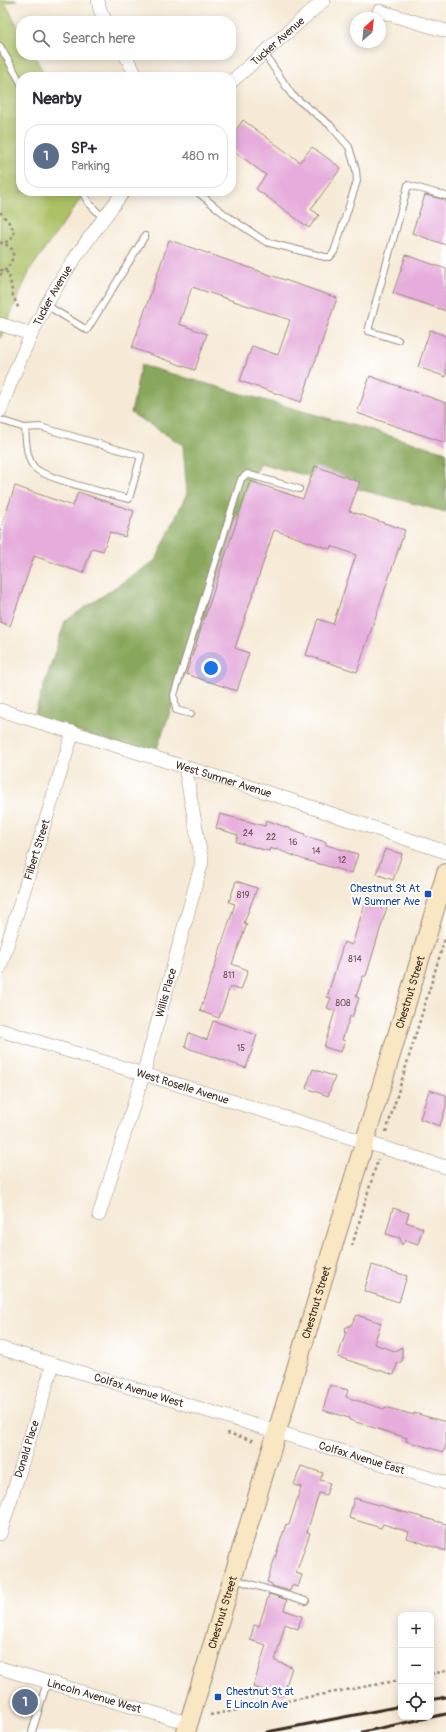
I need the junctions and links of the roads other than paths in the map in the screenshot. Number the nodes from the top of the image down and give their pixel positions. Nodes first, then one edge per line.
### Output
1 (98, 0) edge
2 (324, 0) edge
3 (379, 11) dead end
4 (103, 16) edge
5 (446, 31) edge
6 (0, 46) edge
7 (264, 53) junction
8 (128, 60) edge
9 (134, 72) edge
10 (16, 74) edge
11 (236, 78) edge
12 (85, 196) edge
13 (120, 196) edge
14 (202, 196) edge
15 (446, 196) edge
16 (104, 219) junction
17 (145, 236) dead end
18 (46, 305) junction
19 (0, 324) edge
20 (31, 334) junction
21 (398, 340) dead end
22 (0, 410) edge
23 (0, 420) edge
24 (25, 428) junction
25 (299, 489) dead end
26 (0, 710) edge
27 (191, 714) dead end
28 (73, 732) junction
29 (185, 767) junction
30 (446, 852) edge
31 (446, 873) edge
32 (0, 968) edge
33 (0, 1030) edge
34 (143, 1075) junction
35 (364, 1142) junction
36 (446, 1167) edge
37 (99, 1215) dead end
38 (0, 1348) edge
39 (53, 1364) junction
40 (276, 1433) junction
41 (446, 1483) edge
42 (0, 1534) edge
43 (232, 1579) junction
44 (306, 1601) dead end
45 (0, 1668) edge
46 (47, 1682) junction
47 (187, 1727) edge
48 (32, 1732) edge

1 - 4 street
2 - 7 street, Tucker Avenue
3 - 5 street
6 - 10 lane
7 - 11 street, Tucker Avenue
7 - 14 lane
8 - 9 street
12 - 16 lane
13 - 16 street, Tucker Avenue
15 - 21 lane
16 - 18 street, Tucker Avenue
17 - 18 lane
18 - 20 street, Tucker Avenue
19 - 20 street
20 - 22 street, Tucker Avenue
23 - 24 lane
24 - 24 lane
25 - 27 lane
26 - 28 street, West Sumner Avenue
28 - 29 street, West Sumner Avenue
28 - 32 street, Filbert Street
29 - 30 street, West Sumner Avenue
29 - 34 street, Willis Place
31 - 35 street, Chestnut Street
33 - 34 street, West Roselle Avenue
34 - 35 street, West Roselle Avenue
34 - 37 street, Willis Place
35 - 36 street, West Roselle Avenue
35 - 40 street, Chestnut Street
38 - 39 street, Colfax Avenue West
39 - 40 street, Colfax Avenue West
39 - 42 street, Donald Place
40 - 41 street, Colfax Avenue East
40 - 43 street, Chestnut Street
43 - 44 lane
43 - 47 street, Chestnut Street
45 - 46 street, Lincoln Avenue West
46 - 47 street, Lincoln Avenue West
46 - 48 lane

